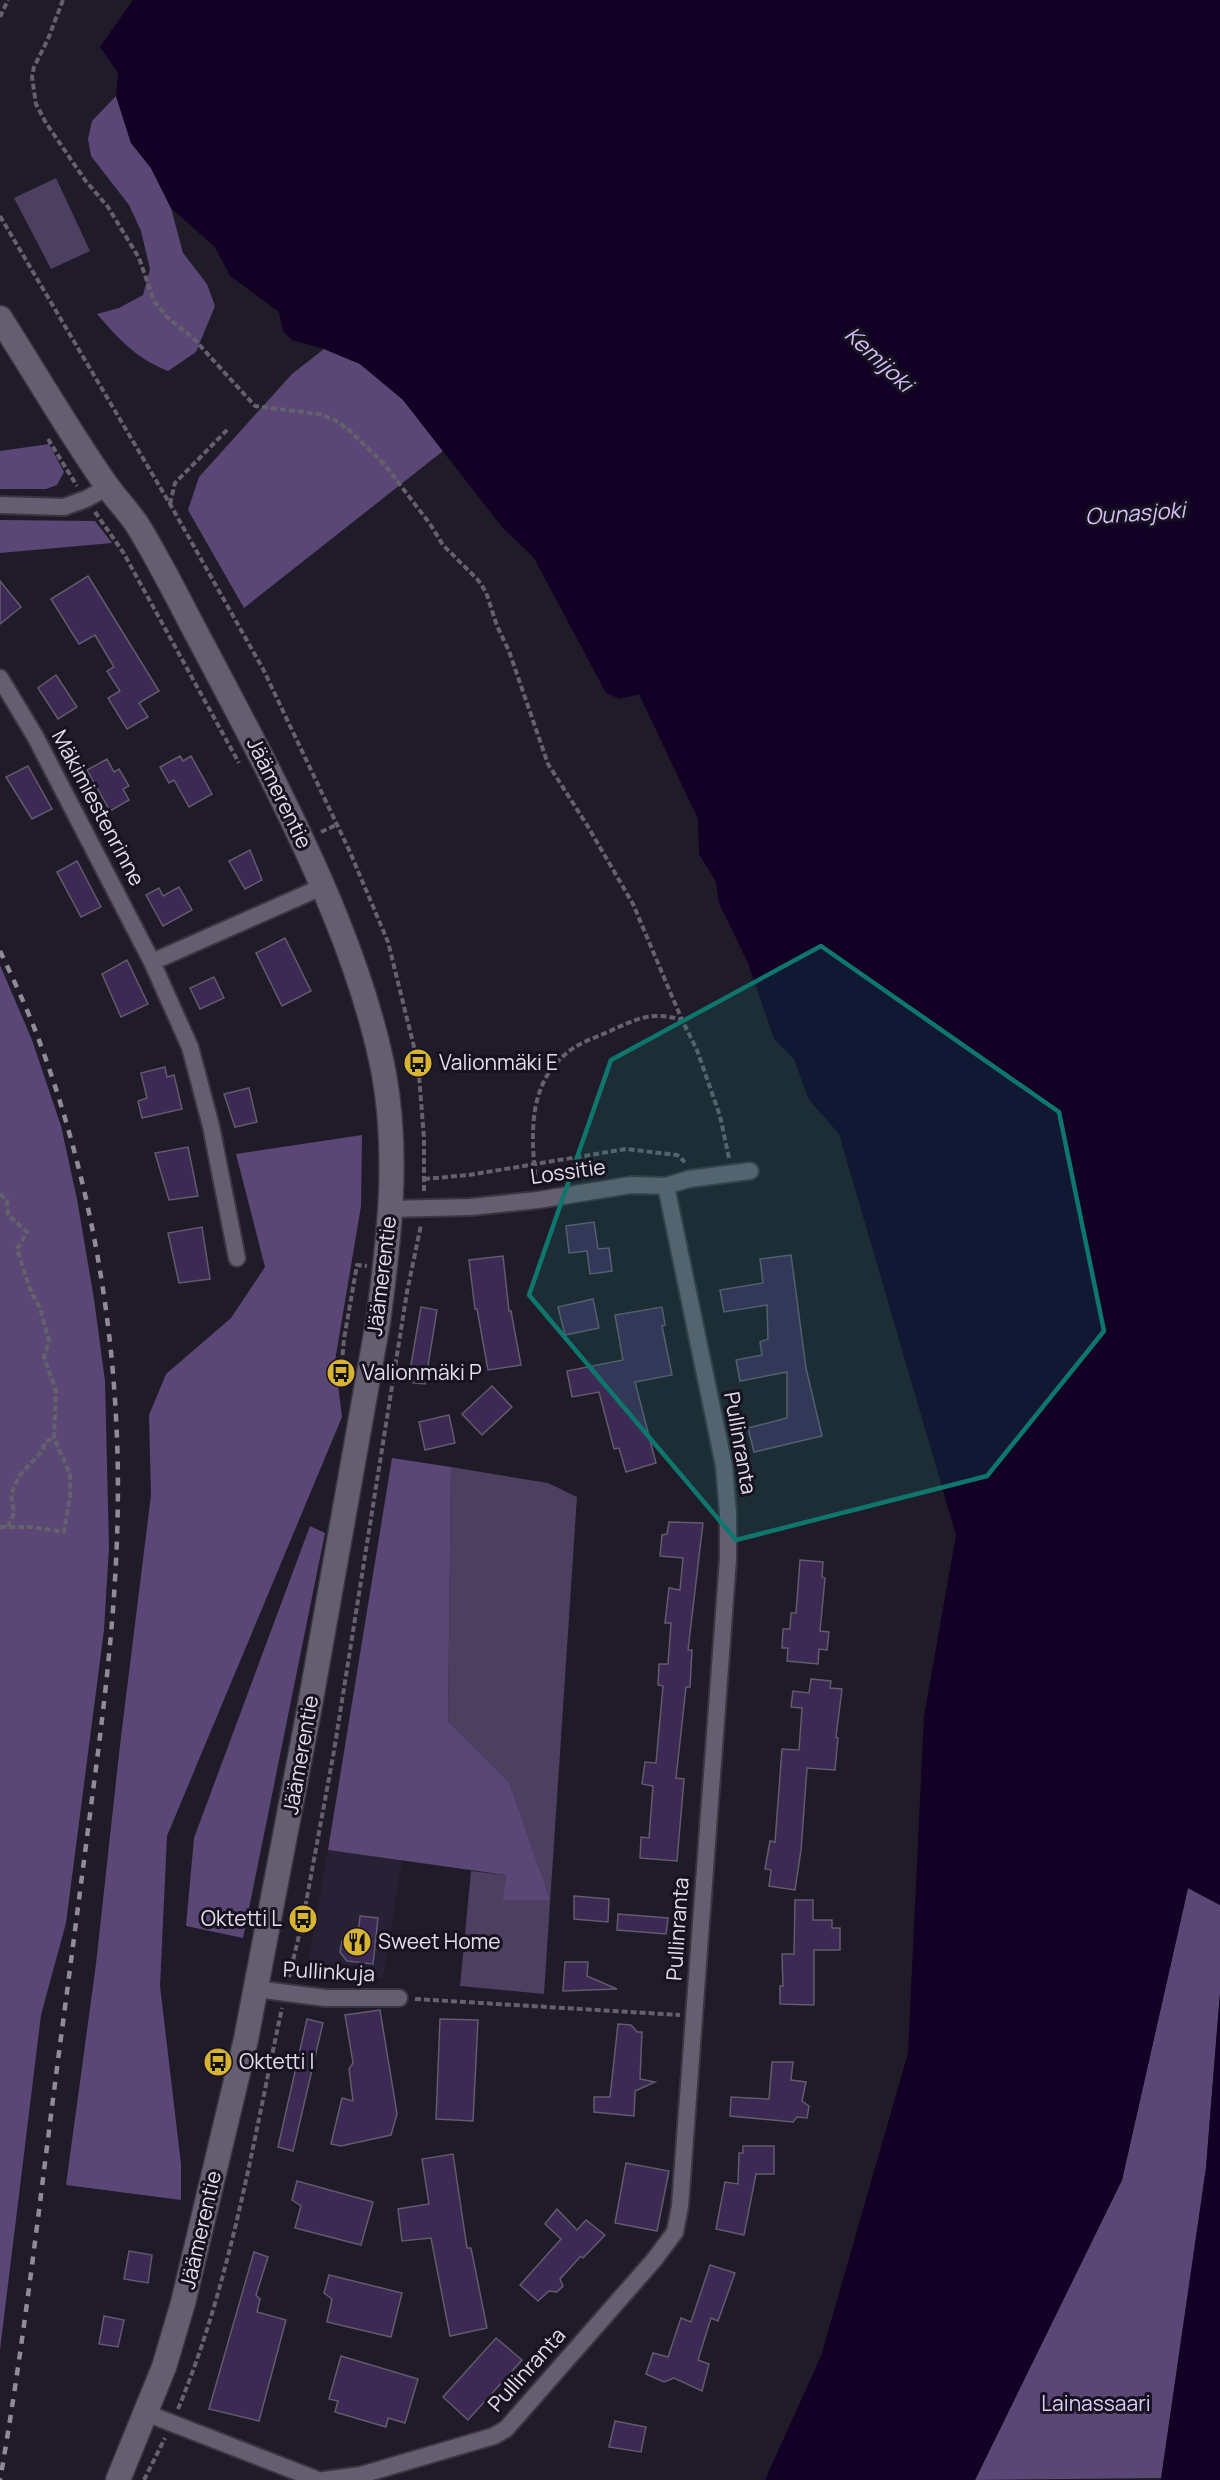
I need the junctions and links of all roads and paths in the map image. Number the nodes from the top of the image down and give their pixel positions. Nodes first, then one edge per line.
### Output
1 (8, 0) edge
2 (63, 0) edge
3 (0, 16) edge
4 (0, 318) edge
5 (228, 429) dead end
6 (44, 432) dead end
7 (108, 487) junction
8 (86, 500) junction
9 (170, 504) dead end
10 (0, 505) edge
11 (0, 678) edge
12 (244, 773) dead end
13 (324, 886) junction
14 (153, 962) junction
15 (682, 1020) junction
16 (534, 1164) junction
17 (750, 1171) dead end
18 (731, 1172) junction
19 (424, 1179) dead end
20 (689, 1179) junction
21 (666, 1186) junction
22 (0, 1194) edge
23 (538, 1200) junction
24 (390, 1209) junction
25 (237, 1258) dead end
26 (54, 1438) junction
27 (0, 1527) edge
28 (8, 1527) junction
29 (256, 1989) junction
30 (399, 1998) joint
31 (694, 2015) junction
32 (146, 2413) junction
33 (334, 2479) edge
34 (118, 2480) edge
35 (318, 2480) edge

1 - 3 path
2 - 15 path
4 - 7 main road, Jäämerentie
5 - 9 path
6 - 8 path
7 - 8 street
7 - 13 main road, Jäämerentie
8 - 10 street
8 - 12 path
11 - 14 street, Mäkimiestenrinne
13 - 14 street
13 - 24 main road, Jäämerentie
14 - 25 street, Mäkimiestenrinne
15 - 16 path
15 - 18 path
16 - 19 path
16 - 20 path
16 - 23 path
17 - 18 street, Lossitie
18 - 20 street, Lossitie
20 - 21 street, Lossitie
21 - 23 street, Lossitie
21 - 31 street, Pullinranta
22 - 26 path
23 - 24 street, Lossitie
24 - 29 main road, Jäämerentie
26 - 28 path
26 - 28 path
27 - 28 path
29 - 30 street, Pullinkuja
29 - 32 main road, Jäämerentie
30 - 31 path
31 - 33 street, Pullinranta
32 - 34 main road, Jäämerentie
32 - 35 street

